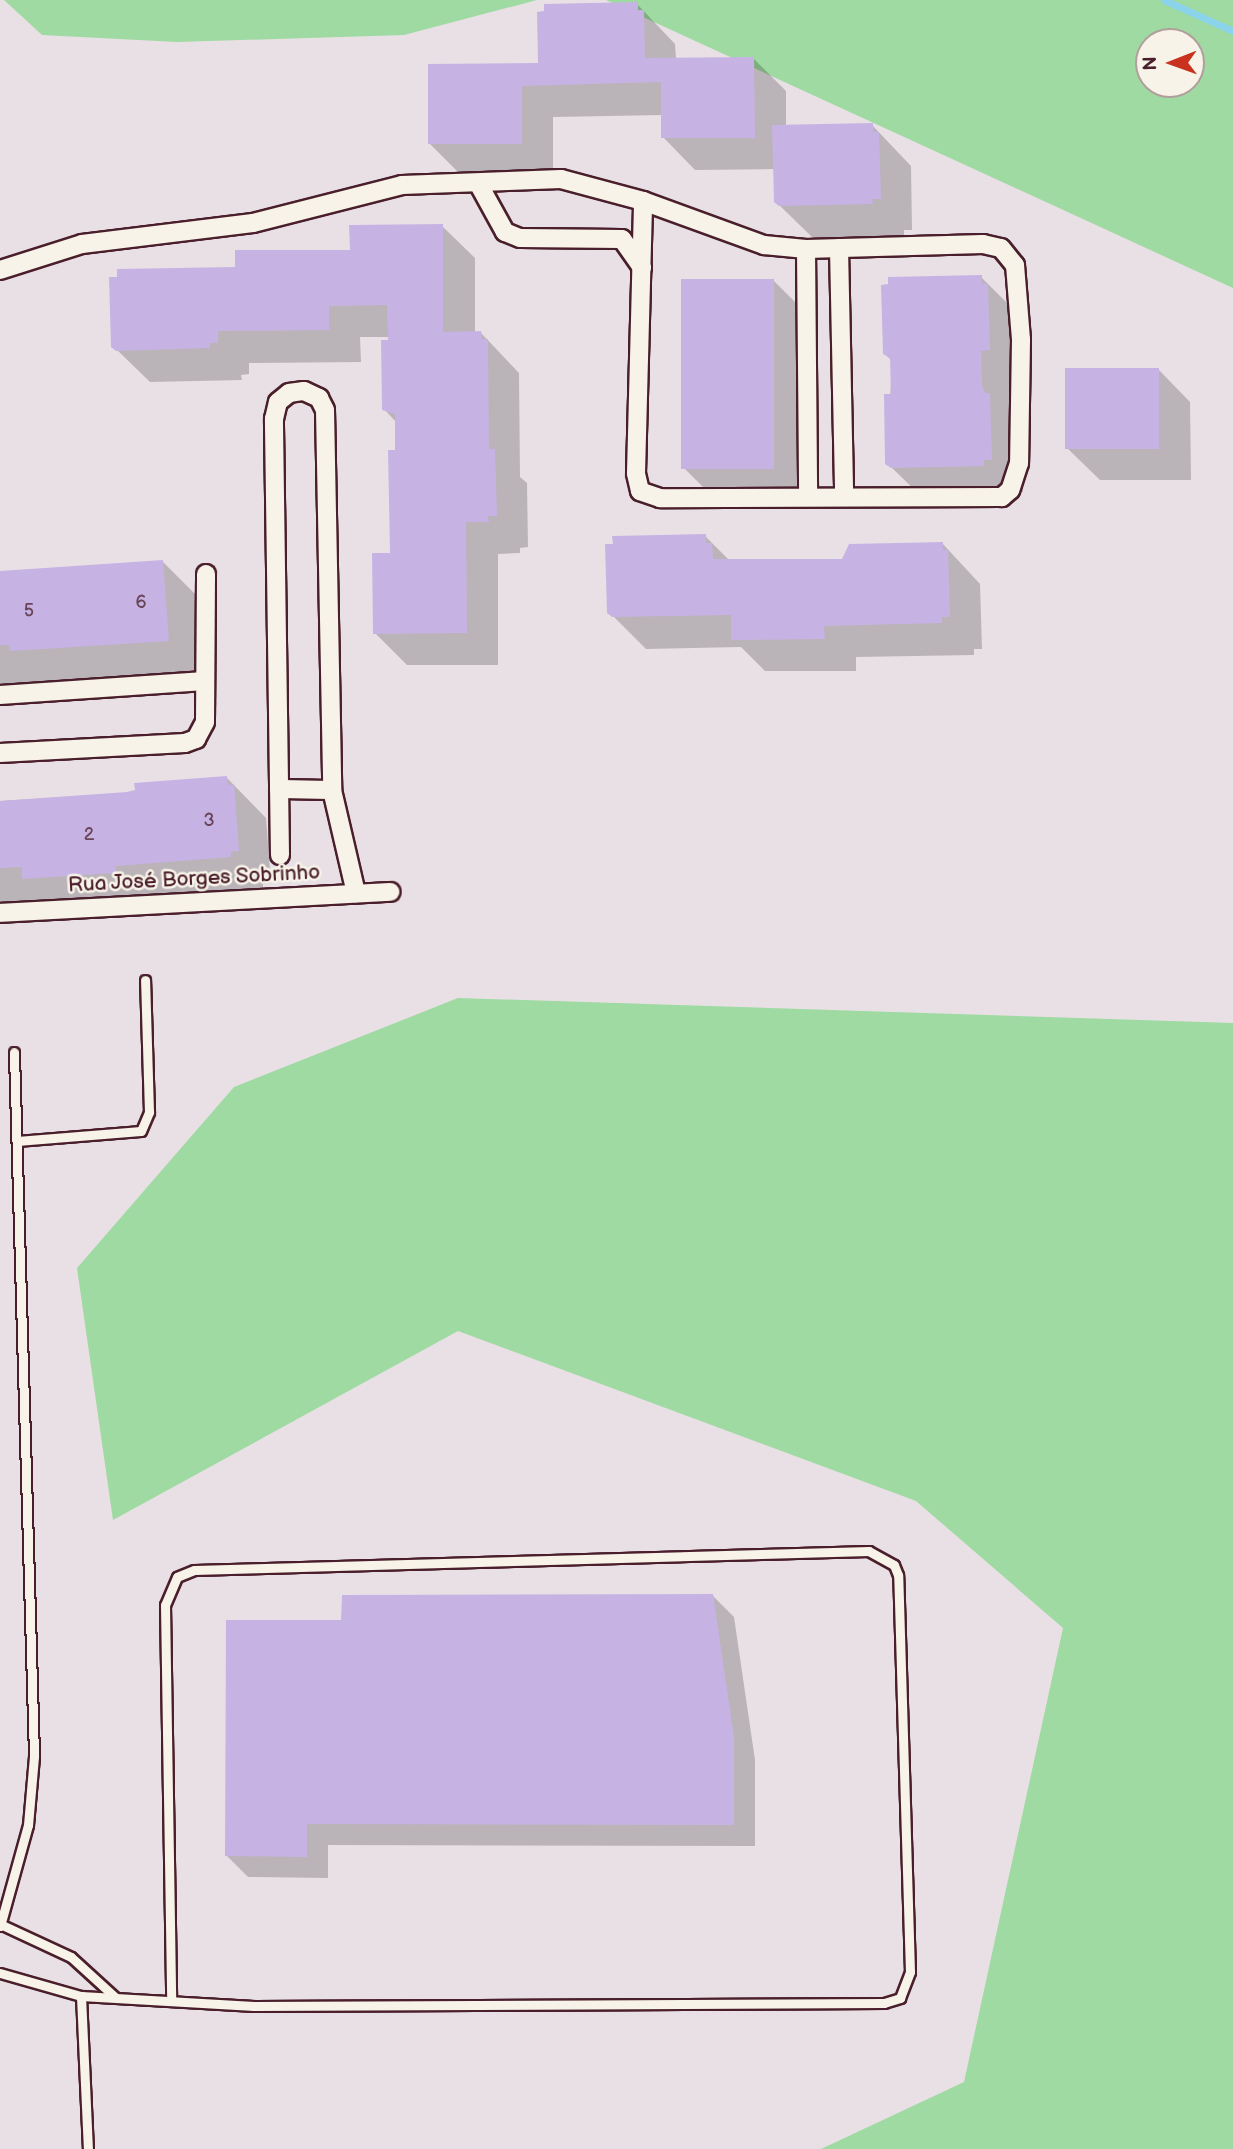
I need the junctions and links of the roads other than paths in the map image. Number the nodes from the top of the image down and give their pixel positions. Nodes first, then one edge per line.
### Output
1 (478, 183) junction
2 (643, 201) junction
3 (839, 248) junction
4 (806, 249) junction
5 (643, 269) junction
6 (0, 270) edge
7 (808, 497) junction
8 (844, 497) junction
9 (205, 575) dead end
10 (205, 681) junction
11 (0, 695) edge
12 (0, 753) edge
13 (279, 789) junction
14 (332, 790) junction
15 (280, 855) dead end
16 (390, 892) dead end
17 (356, 893) junction
18 (0, 914) edge
19 (145, 980) dead end
20 (13, 1052) dead end
21 (17, 1141) junction
22 (0, 1925) edge
23 (0, 1973) edge
24 (81, 1996) junction
25 (115, 1997) junction
26 (170, 2001) junction
27 (88, 2149) edge

1 - 2 street
1 - 5 street
1 - 6 street
2 - 4 street
2 - 5 street
3 - 4 street
3 - 8 street
3 - 8 street
4 - 7 street
5 - 7 street
7 - 8 street
9 - 10 street
10 - 11 street
10 - 12 street
13 - 14 street
13 - 14 street
13 - 15 street
14 - 17 street
16 - 17 street, Rua José Borges Sobrinho
17 - 18 street, Rua José Borges Sobrinho
19 - 21 lane
20 - 21 lane
21 - 22 lane
22 - 25 lane
23 - 24 lane
24 - 25 lane
24 - 27 lane
25 - 26 lane
26 - 26 lane

